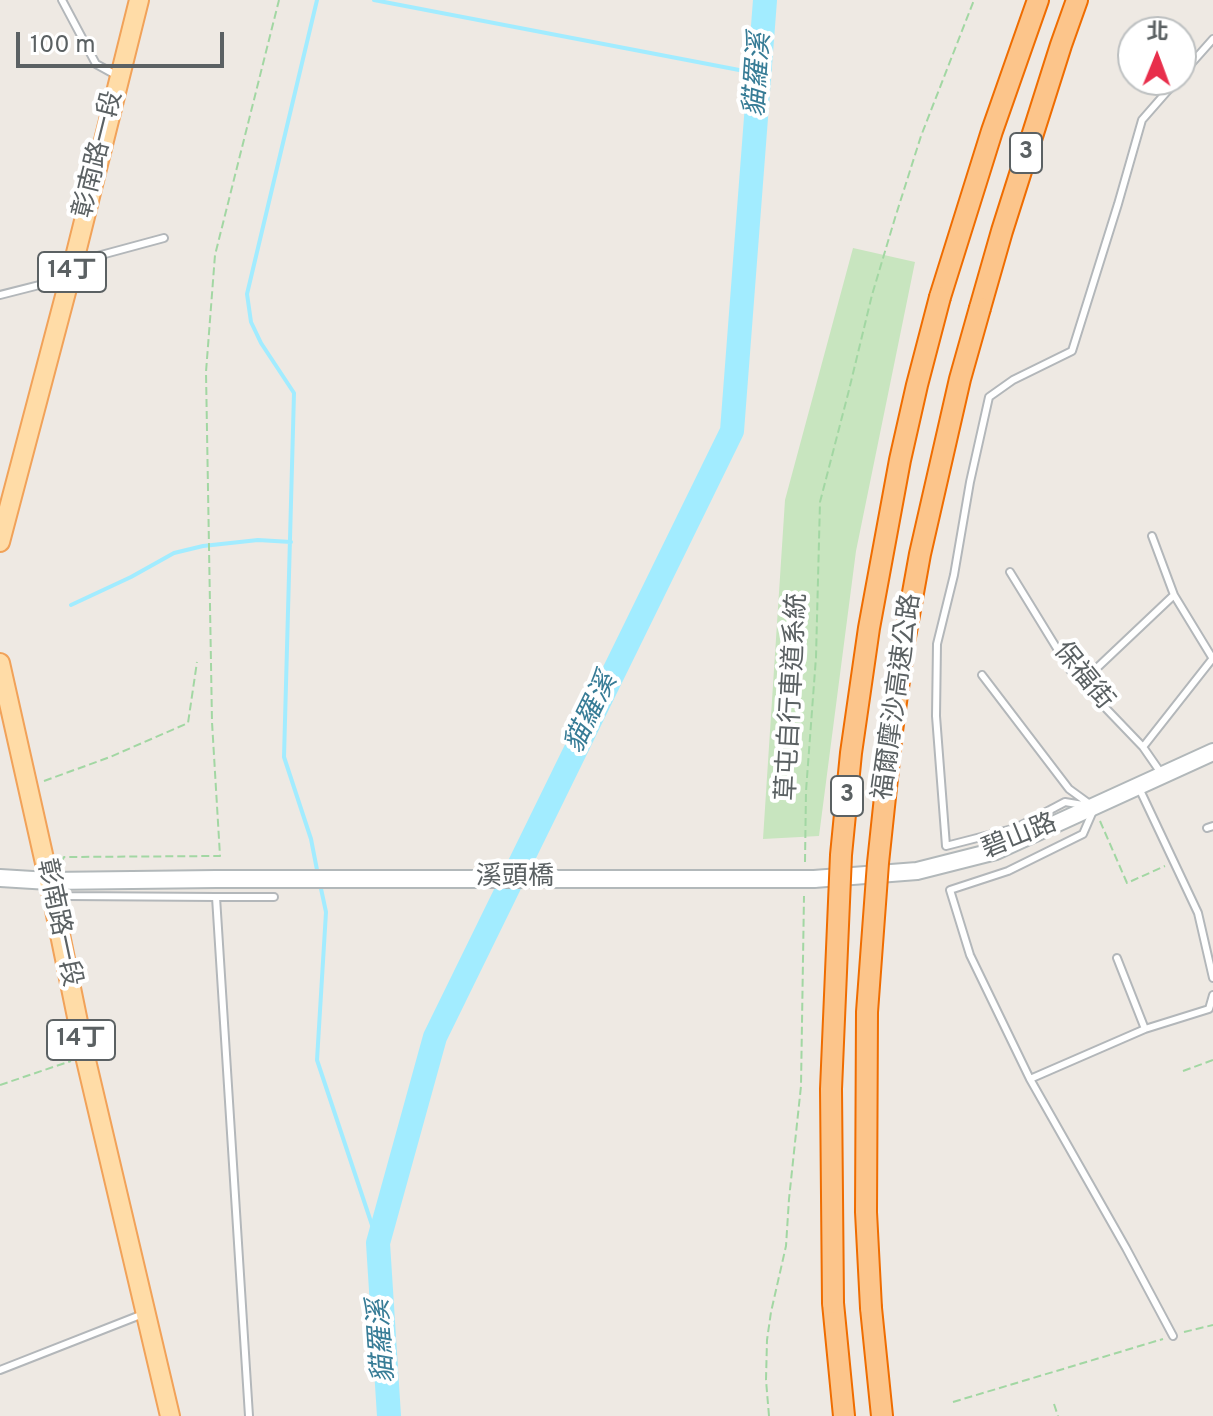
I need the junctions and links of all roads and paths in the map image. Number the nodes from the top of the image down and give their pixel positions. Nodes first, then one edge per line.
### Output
1 (62, 0) edge
2 (139, 0) edge
3 (279, 0) edge
4 (974, 0) edge
5 (1038, 0) edge
6 (1077, 0) edge
7 (1213, 39) edge
8 (1197, 57) edge
9 (119, 76) junction
10 (1163, 96) edge
11 (164, 238) dead end
12 (72, 270) junction
13 (0, 295) edge
14 (1152, 536) dead end
15 (0, 540) edge
16 (1010, 572) dead end
17 (1174, 595) junction
18 (1213, 658) edge
19 (197, 662) dead end
20 (0, 663) edge
21 (982, 675) dead end
22 (1081, 683) junction
23 (1143, 747) junction
24 (1213, 752) edge
25 (1162, 776) junction
26 (28, 786) junction
27 (1139, 788) junction
28 (1094, 807) junction
29 (1174, 862) junction
30 (0, 878) edge
31 (808, 878) junction
32 (49, 881) junction
33 (216, 897) junction
34 (274, 897) dead end
35 (1117, 958) dead end
36 (1213, 977) edge
37 (1213, 985) edge
38 (1213, 995) edge
39 (1145, 1029) junction
40 (85, 1056) junction
41 (1213, 1060) edge
42 (1183, 1071) dead end
43 (1030, 1079) junction
44 (0, 1085) edge
45 (146, 1313) junction
46 (1213, 1325) edge
47 (1173, 1336) junction
48 (0, 1370) edge
49 (953, 1402) dead end
50 (1054, 1404) dead end
51 (170, 1416) edge
52 (249, 1416) edge
53 (769, 1416) edge
54 (844, 1416) edge
55 (882, 1416) edge
56 (1058, 1416) edge

1 - 9 lane
2 - 9 main road, 彰南路一段 / 14丁
3 - 32 path
4 - 31 path, 草屯自行車道系統
5 - 54 highway, 福爾摩沙高速公路 / 3, bridge
6 - 55 highway, 福爾摩沙高速公路 / 3, bridge
7 - 8 lane
9 - 12 main road, 彰南路一段 / 14丁
10 - 28 lane
11 - 12 lane
12 - 13 lane
12 - 15 main road, 彰南路一段 / 14丁
14 - 17 lane
16 - 22 lane, 保福街
17 - 18 lane
17 - 22 lane
18 - 23 lane
19 - 26 path
20 - 26 main road, 彰南路一段 / 14丁
21 - 28 lane
22 - 23 lane, 保福街
23 - 25 lane, 保福街
24 - 25 main road, 碧山路
25 - 27 main road, 碧山路
26 - 32 main road, 彰南路一段 / 14丁
27 - 28 main road, 碧山路
27 - 29 lane
28 - 29 path
28 - 31 main road, 碧山路
28 - 43 lane
29 - 36 lane
30 - 32 main road, 溪頭橋
31 - 32 main road, 溪頭橋, bridge
31 - 53 path, 草屯自行車道系統
32 - 33 lane
32 - 40 main road, 彰南路一段 / 14丁
33 - 34 lane
33 - 52 lane
35 - 39 lane
36 - 37 lane
38 - 39 lane
39 - 43 lane
40 - 44 path
40 - 45 main road, 彰南路一段 / 14丁
41 - 42 path
43 - 47 lane
45 - 48 lane
45 - 51 main road, 彰南路一段 / 14丁
46 - 47 path
47 - 49 path
50 - 56 path

